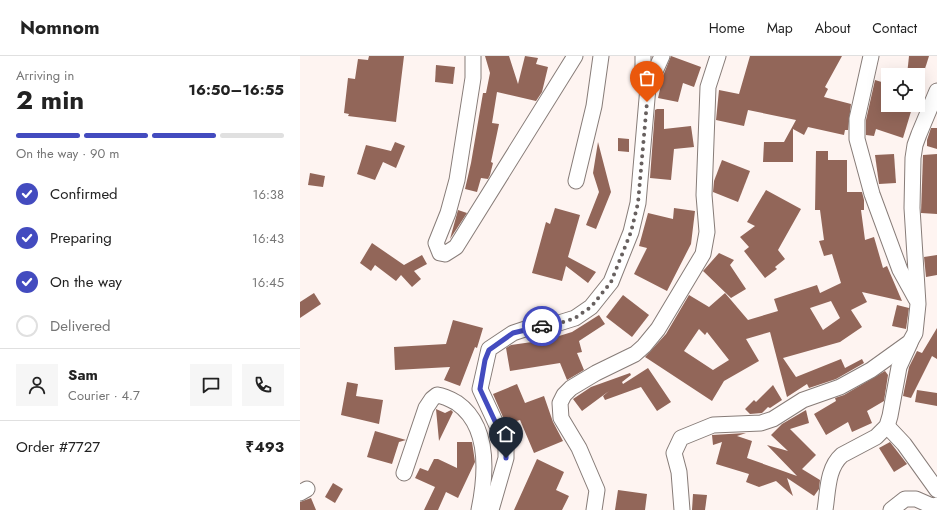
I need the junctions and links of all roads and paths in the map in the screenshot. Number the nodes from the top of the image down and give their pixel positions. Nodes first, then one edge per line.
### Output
1 (472, 56) edge
2 (575, 56) edge
3 (600, 56) edge
4 (643, 56) edge
5 (662, 56) edge
6 (718, 56) edge
7 (871, 56) edge
8 (648, 87) junction
9 (937, 91) edge
10 (576, 181) dead end
11 (918, 304) junction
12 (910, 342) junction
13 (886, 426) junction
14 (404, 473) dead end
15 (937, 490) edge
16 (928, 506) edge
17 (479, 510) edge
18 (491, 510) edge
19 (594, 510) edge
20 (682, 510) edge
21 (825, 510) edge
22 (891, 510) edge

1 - 2 street
3 - 10 street
4 - 8 street
5 - 8 street
6 - 19 street
7 - 11 street
8 - 18 street
9 - 11 street
11 - 12 street
12 - 13 street
12 - 20 street
13 - 15 street
13 - 21 street
14 - 17 street
16 - 22 street

